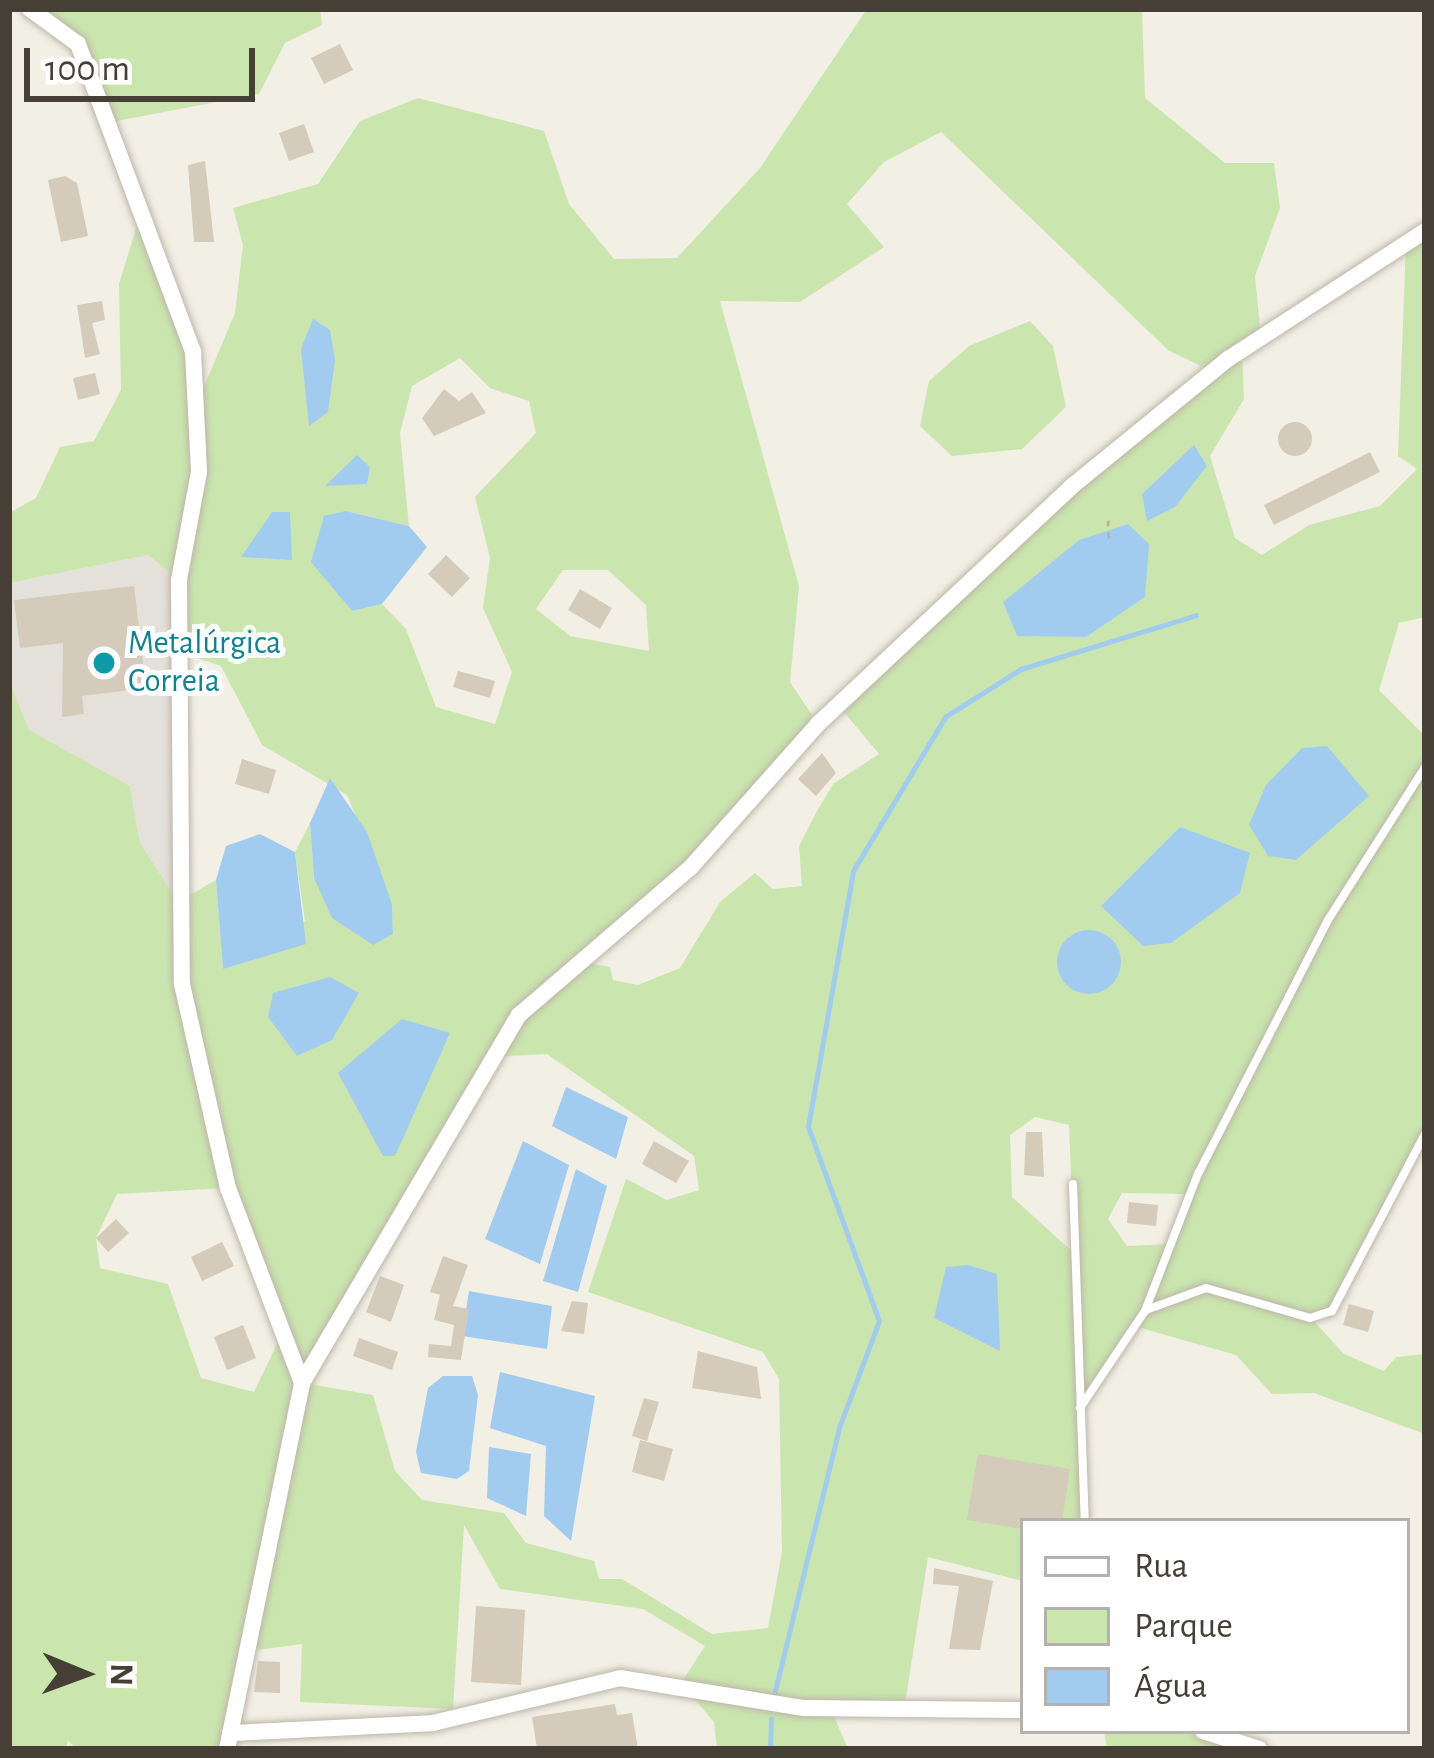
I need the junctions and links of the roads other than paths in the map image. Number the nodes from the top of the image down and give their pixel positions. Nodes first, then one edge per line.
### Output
1 (30, 9) edge
2 (1425, 230) edge
3 (1425, 766) edge
4 (1425, 1135) edge
5 (1073, 1184) dead end
6 (1144, 1311) junction
7 (302, 1383) junction
8 (1080, 1408) junction
9 (1085, 1518) edge
10 (1020, 1709) edge
11 (1212, 1734) edge
12 (228, 1741) edge
13 (1259, 1749) edge

1 - 7 street
2 - 7 street
3 - 6 lane
4 - 6 lane
5 - 8 lane
6 - 8 lane
7 - 12 street
8 - 9 lane
10 - 12 street
11 - 13 street

